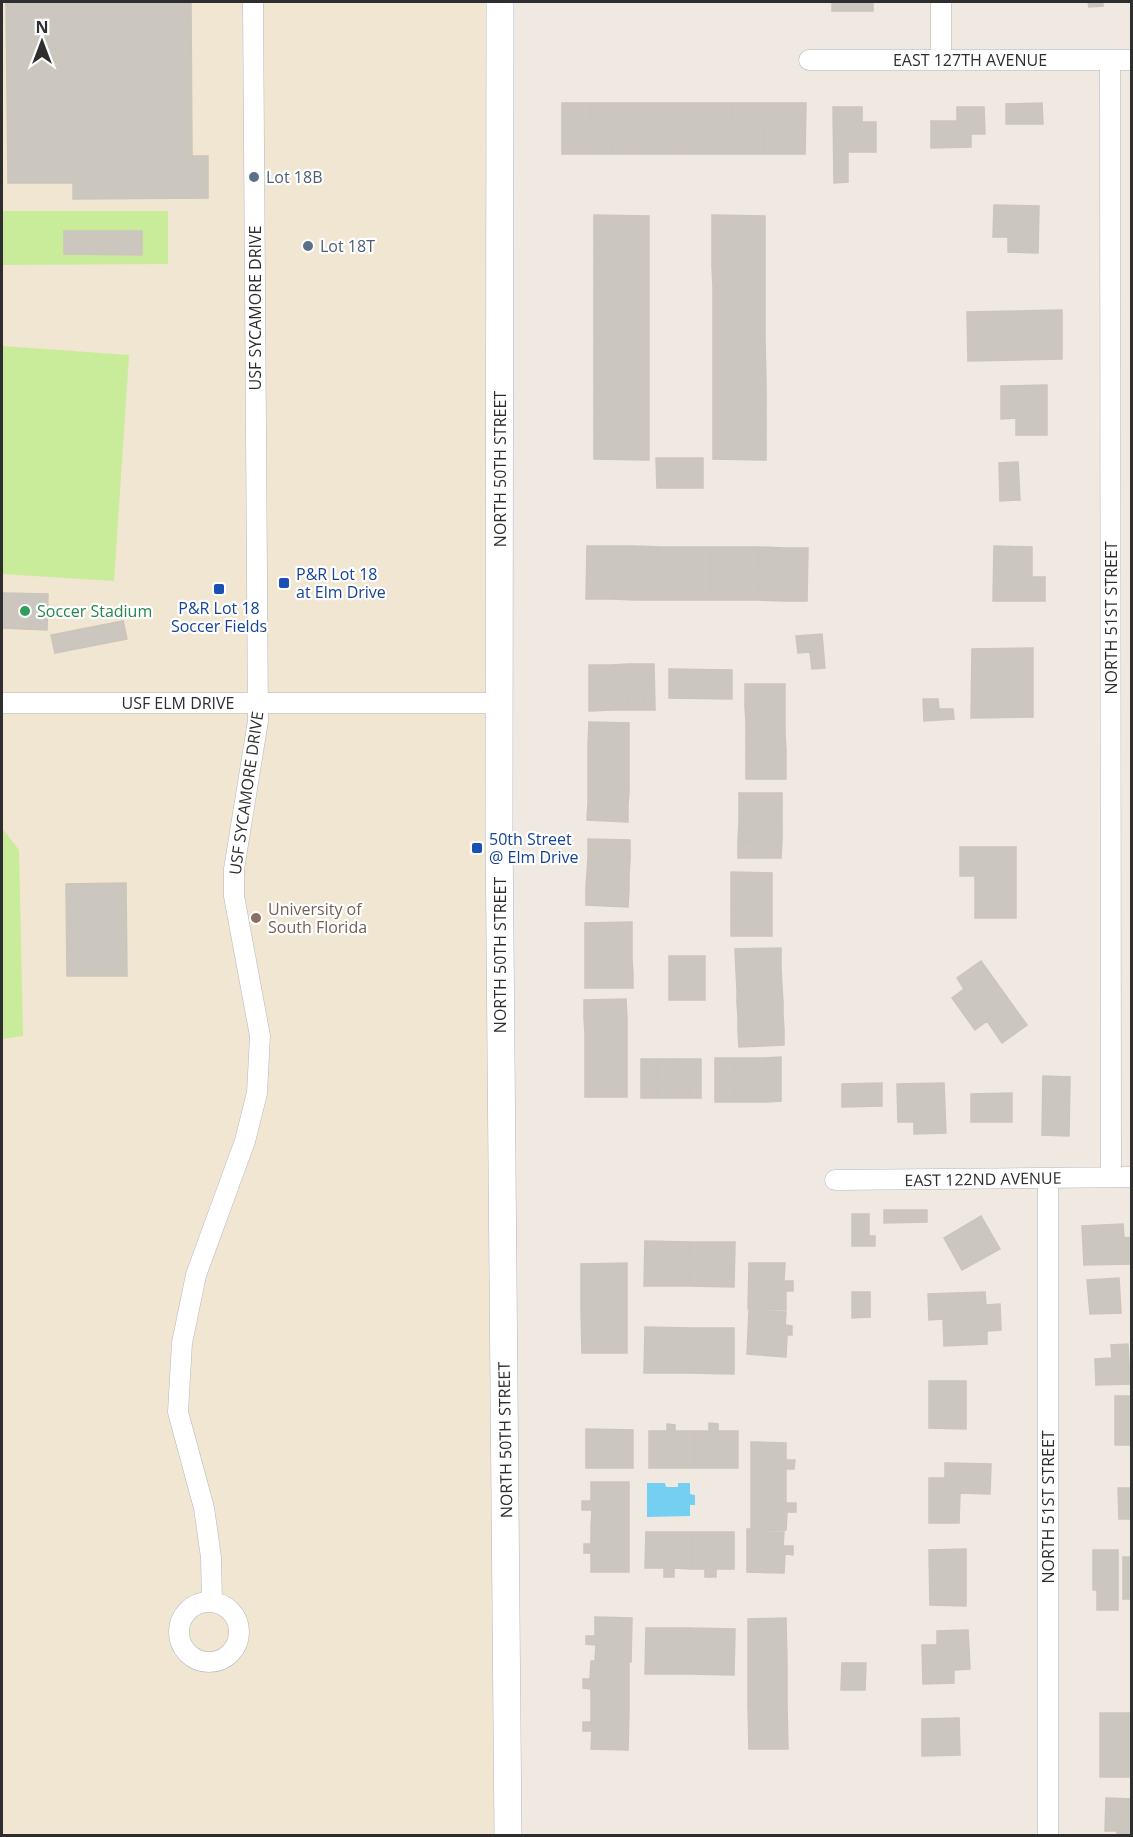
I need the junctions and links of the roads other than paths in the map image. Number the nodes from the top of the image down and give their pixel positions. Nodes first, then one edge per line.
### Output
1 (254, 2) edge
2 (500, 2) edge
3 (941, 2) edge
4 (808, 60) dead end
5 (941, 60) junction
6 (1110, 60) junction
7 (1131, 60) edge
8 (499, 702) junction
9 (2, 703) edge
10 (258, 703) junction
11 (1111, 1177) junction
12 (1131, 1177) edge
13 (1047, 1179) junction
14 (835, 1180) dead end
15 (212, 1602) dead end
16 (508, 1836) edge
17 (1048, 1836) edge

1 - 10 street, USF SYCAMORE DRIVE
2 - 8 street, NORTH 50TH STREET
3 - 5 street
4 - 5 street, EAST 127TH AVENUE
5 - 6 street, EAST 127TH AVENUE
6 - 7 street, EAST 127TH AVENUE
6 - 11 street, NORTH 51ST STREET
8 - 10 street, USF ELM DRIVE
8 - 16 street, NORTH 50TH STREET
9 - 10 street, USF ELM DRIVE
10 - 15 street, USF SYCAMORE DRIVE
11 - 12 street, EAST 122ND AVENUE
11 - 13 street, EAST 122ND AVENUE
13 - 14 street, EAST 122ND AVENUE
13 - 17 street, NORTH 51ST STREET

